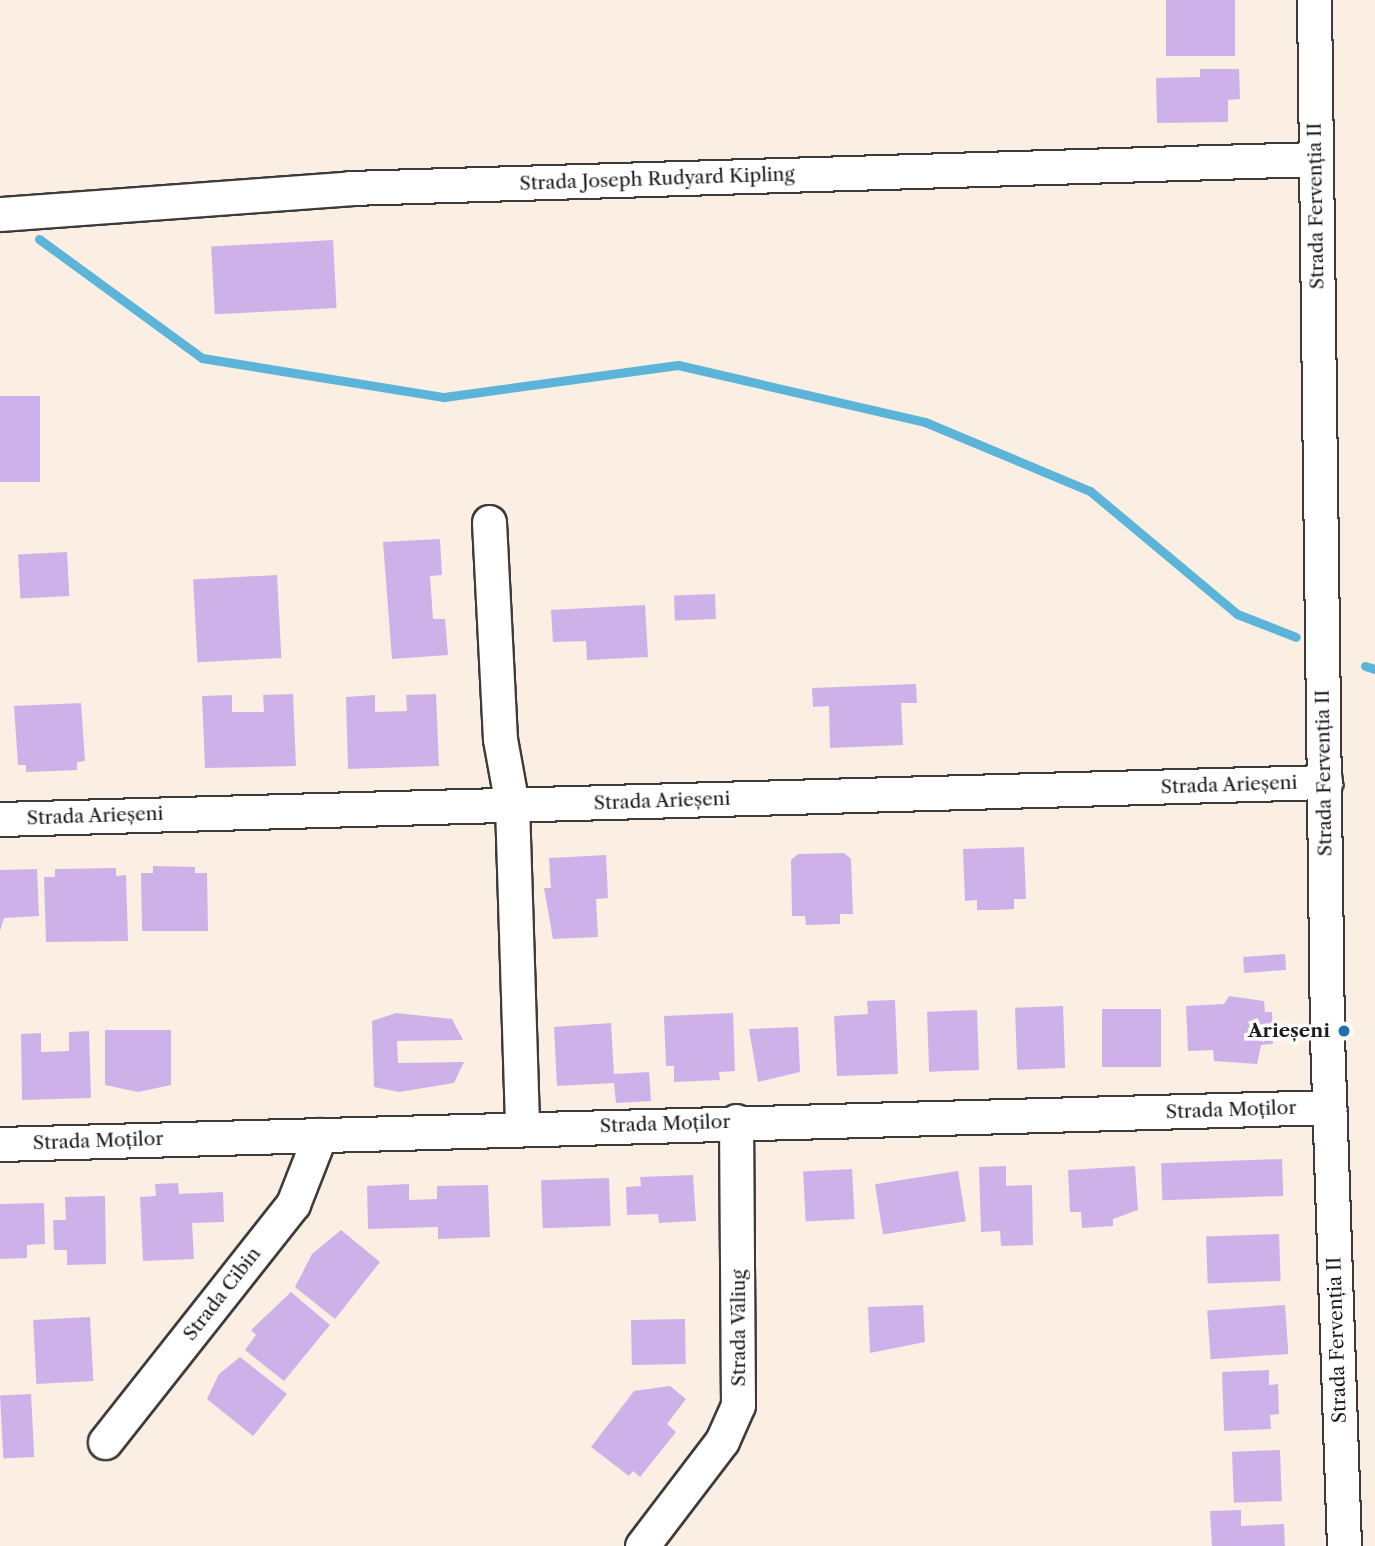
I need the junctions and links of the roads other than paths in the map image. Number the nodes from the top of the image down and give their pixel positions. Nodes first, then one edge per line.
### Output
1 (1314, 0) edge
2 (1316, 159) junction
3 (0, 214) edge
4 (489, 522) dead end
5 (1325, 782) junction
6 (512, 805) junction
7 (0, 819) edge
8 (1329, 1107) junction
9 (736, 1121) junction
10 (522, 1128) junction
11 (320, 1135) junction
12 (0, 1144) edge
13 (105, 1442) dead end
14 (642, 1546) edge
15 (1344, 1546) edge

1 - 2 street, Strada Fervenția II
2 - 3 street, Strada Joseph Rudyard Kipling
2 - 5 street, Strada Fervenția II
4 - 6 street
5 - 6 street, Strada Arieșeni
5 - 8 street, Strada Fervenția II
6 - 7 street, Strada Arieșeni
6 - 10 street
8 - 9 street, Strada Moților
8 - 15 street, Strada Fervenția II
9 - 10 street, Strada Moților
9 - 14 street, Strada Văliug
10 - 11 street, Strada Moților
11 - 12 street, Strada Moților
11 - 13 street, Strada Cibin

